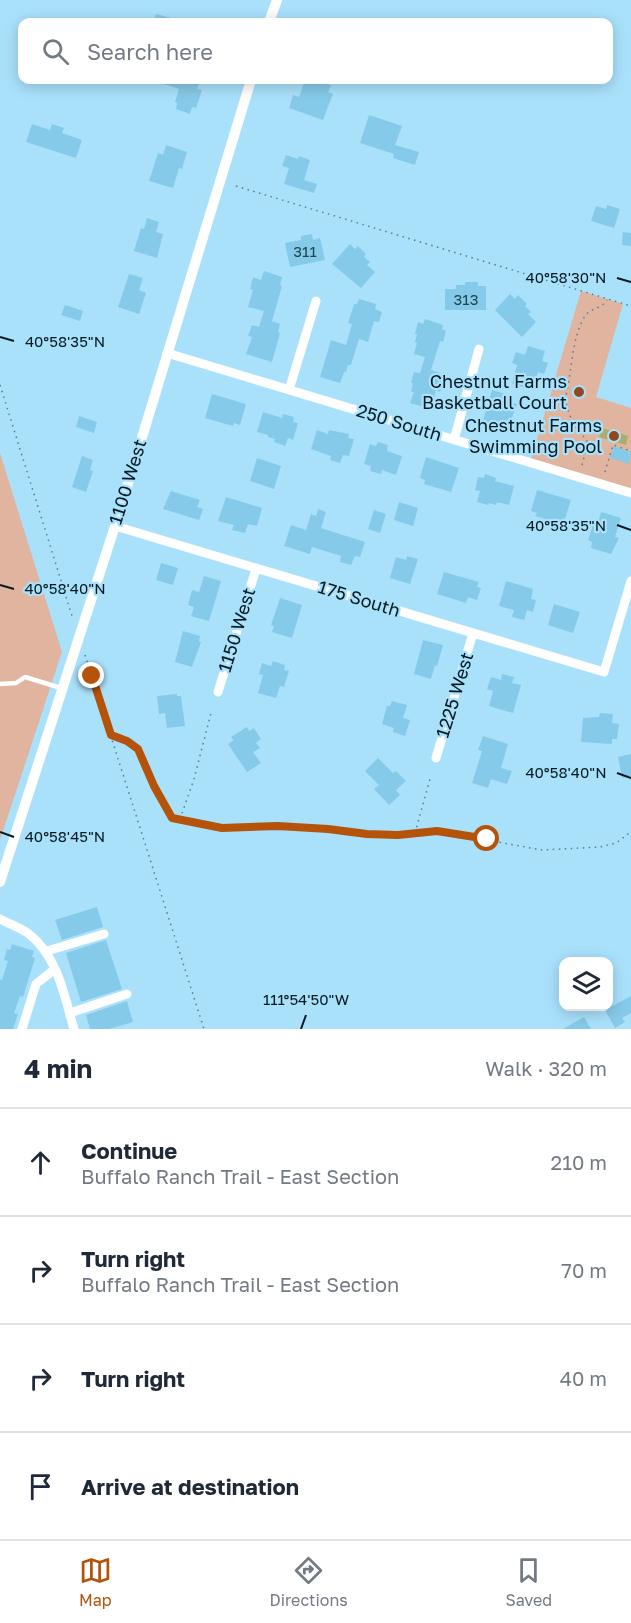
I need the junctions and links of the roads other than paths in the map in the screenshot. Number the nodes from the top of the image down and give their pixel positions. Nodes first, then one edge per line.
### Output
1 (277, 0) edge
2 (270, 18) edge
3 (250, 84) edge
4 (315, 301) dead end
5 (479, 349) dead end
6 (167, 353) junction
7 (289, 390) junction
8 (454, 440) junction
9 (631, 493) edge
10 (115, 526) junction
11 (256, 568) junction
12 (631, 582) edge
13 (473, 633) junction
14 (0, 684) edge
15 (62, 688) junction
16 (218, 692) dead end
17 (436, 758) dead end
18 (0, 882) edge
19 (0, 920) edge
20 (104, 934) dead end
21 (47, 951) junction
22 (55, 969) junction
23 (127, 994) dead end
24 (70, 1013) junction
25 (22, 1029) edge
26 (74, 1029) edge

1 - 2 street
3 - 6 street, 1100 West
4 - 7 street
5 - 8 street
6 - 7 street, 250 South
6 - 10 street, 1100 West
7 - 8 street, 250 South
8 - 9 street, 250 South
10 - 11 street, 175 South
10 - 15 street, 1100 West
11 - 13 street, 175 South
11 - 16 street, 1150 West
12 - 13 street, 175 South
13 - 17 street, 1225 West
14 - 15 lane
15 - 18 street, 1100 West
19 - 21 street
20 - 21 street
21 - 22 street
22 - 24 street
22 - 25 street
23 - 24 street
24 - 26 street

